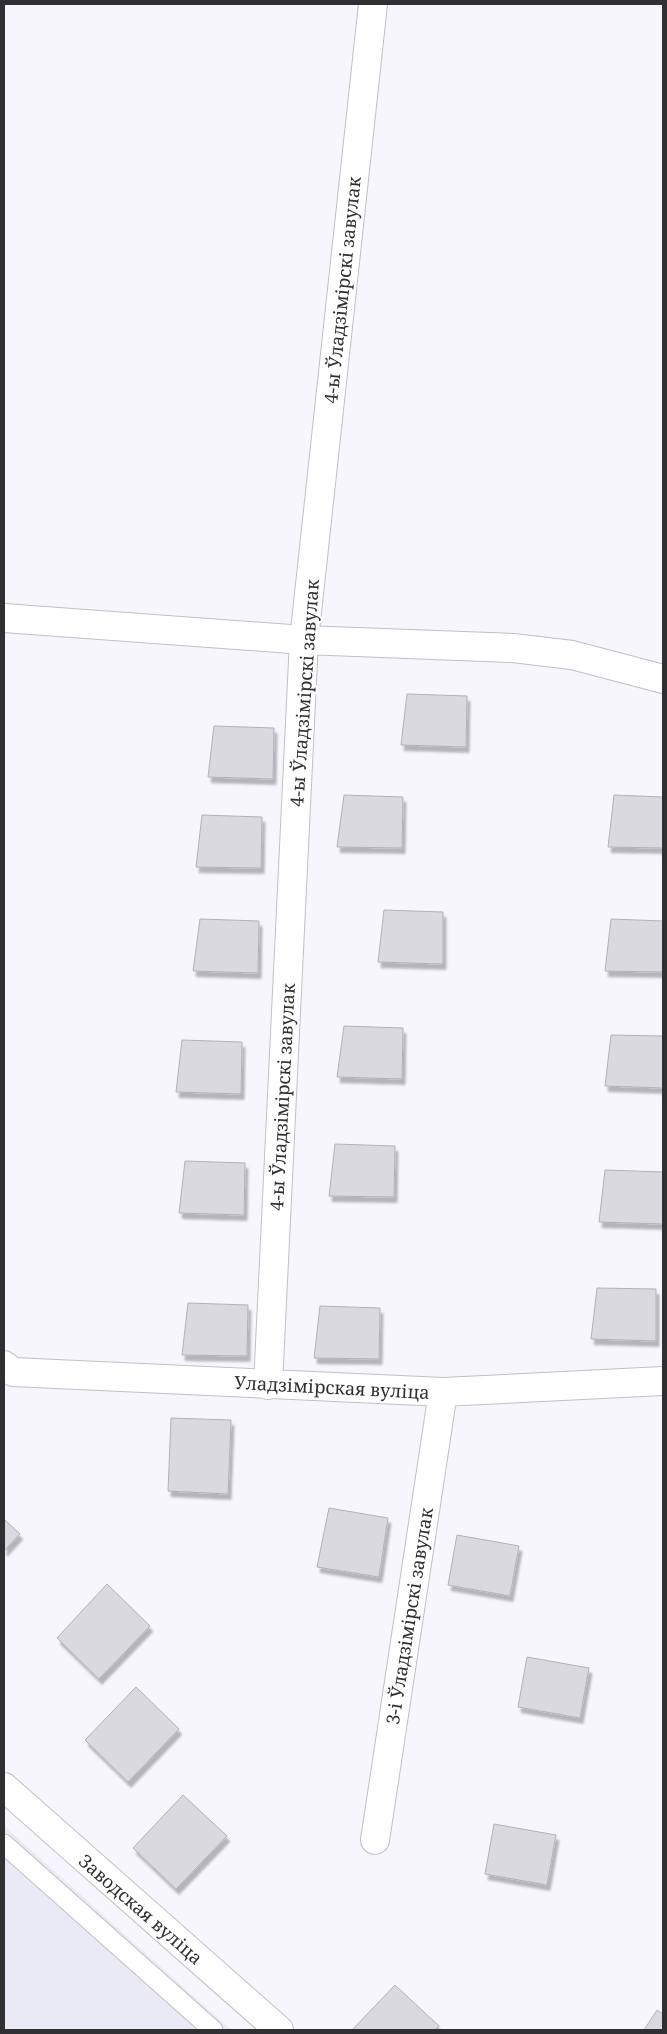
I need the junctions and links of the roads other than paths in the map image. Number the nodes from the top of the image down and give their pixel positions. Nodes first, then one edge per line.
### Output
1 (373, 4) edge
2 (4, 618) edge
3 (304, 640) junction
4 (663, 679) edge
5 (7, 1373) edge
6 (663, 1381) edge
7 (268, 1385) junction
8 (443, 1392) junction
9 (4, 1787) edge
10 (375, 1840) dead end
11 (4, 1844) edge
12 (213, 2030) edge
13 (279, 2030) edge

1 - 3 street, 4-ы Ўладзімірскі завулак
2 - 3 street
3 - 4 street
3 - 7 street, 4-ы Ўладзімірскі завулак
5 - 7 street, Уладзімірская вуліца
6 - 8 street, Уладзімірская вуліца
7 - 8 street, Уладзімірская вуліца
8 - 10 street, 3-і Ўладзімірскі завулак
9 - 13 street, Заводская вуліца
11 - 12 lane

